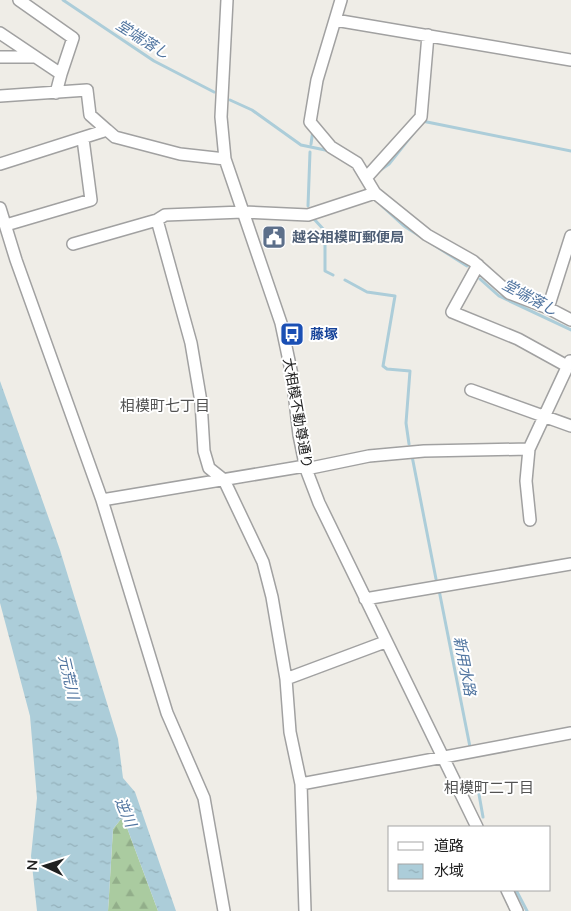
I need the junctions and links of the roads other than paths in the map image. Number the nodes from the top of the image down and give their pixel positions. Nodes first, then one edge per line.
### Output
1 (19, 0) edge
2 (227, 0) edge
3 (341, 0) edge
4 (335, 20) junction
5 (0, 33) edge
6 (428, 36) junction
7 (32, 56) junction
8 (0, 57) edge
9 (571, 60) edge
10 (61, 74) junction
11 (56, 93) junction
12 (0, 96) edge
13 (106, 130) junction
14 (83, 139) junction
15 (226, 159) junction
16 (1, 163) edge
17 (366, 178) junction
18 (375, 193) junction
19 (0, 208) edge
20 (243, 212) junction
21 (157, 220) junction
22 (6, 225) junction
23 (571, 236) edge
24 (73, 244) dead end
25 (478, 265) junction
26 (548, 308) junction
27 (571, 320) edge
28 (569, 363) edge
29 (471, 390) dead end
30 (546, 415) junction
31 (571, 426) edge
32 (529, 449) junction
33 (306, 468) junction
34 (224, 480) junction
35 (102, 500) junction
36 (530, 520) dead end
37 (571, 564) edge
38 (365, 599) junction
39 (386, 642) junction
40 (286, 679) junction
41 (571, 732) edge
42 (443, 758) junction
43 (301, 784) junction
44 (477, 826) edge
45 (507, 891) edge
46 (224, 911) edge
47 (306, 911) edge
48 (517, 911) edge

1 - 10 street
2 - 15 street, 大相模不動尊通り
3 - 4 street
4 - 6 street
4 - 17 street
5 - 7 street
6 - 9 street
6 - 17 street
7 - 8 street
7 - 10 street
10 - 11 street
11 - 12 street
11 - 13 street
13 - 14 street
13 - 15 street
14 - 16 street
14 - 22 street
15 - 20 street, 大相模不動尊通り
17 - 18 street
18 - 20 street
18 - 25 street
19 - 22 street
20 - 21 street
20 - 33 street, 大相模不動尊通り
21 - 24 street
21 - 34 street
22 - 35 street
23 - 26 street
25 - 26 street
25 - 28 street
26 - 27 street
28 - 30 street
29 - 30 street
30 - 31 street
30 - 32 street
32 - 33 street
32 - 36 street
33 - 34 street
33 - 38 street, 大相模不動尊通り
34 - 35 street
34 - 40 street
35 - 46 street
37 - 38 street
38 - 39 street, 大相模不動尊通り
39 - 40 street
39 - 42 street, 大相模不動尊通り
40 - 43 street
41 - 42 street
42 - 43 street
42 - 44 street, 大相模不動尊通り
43 - 47 street
45 - 48 street

